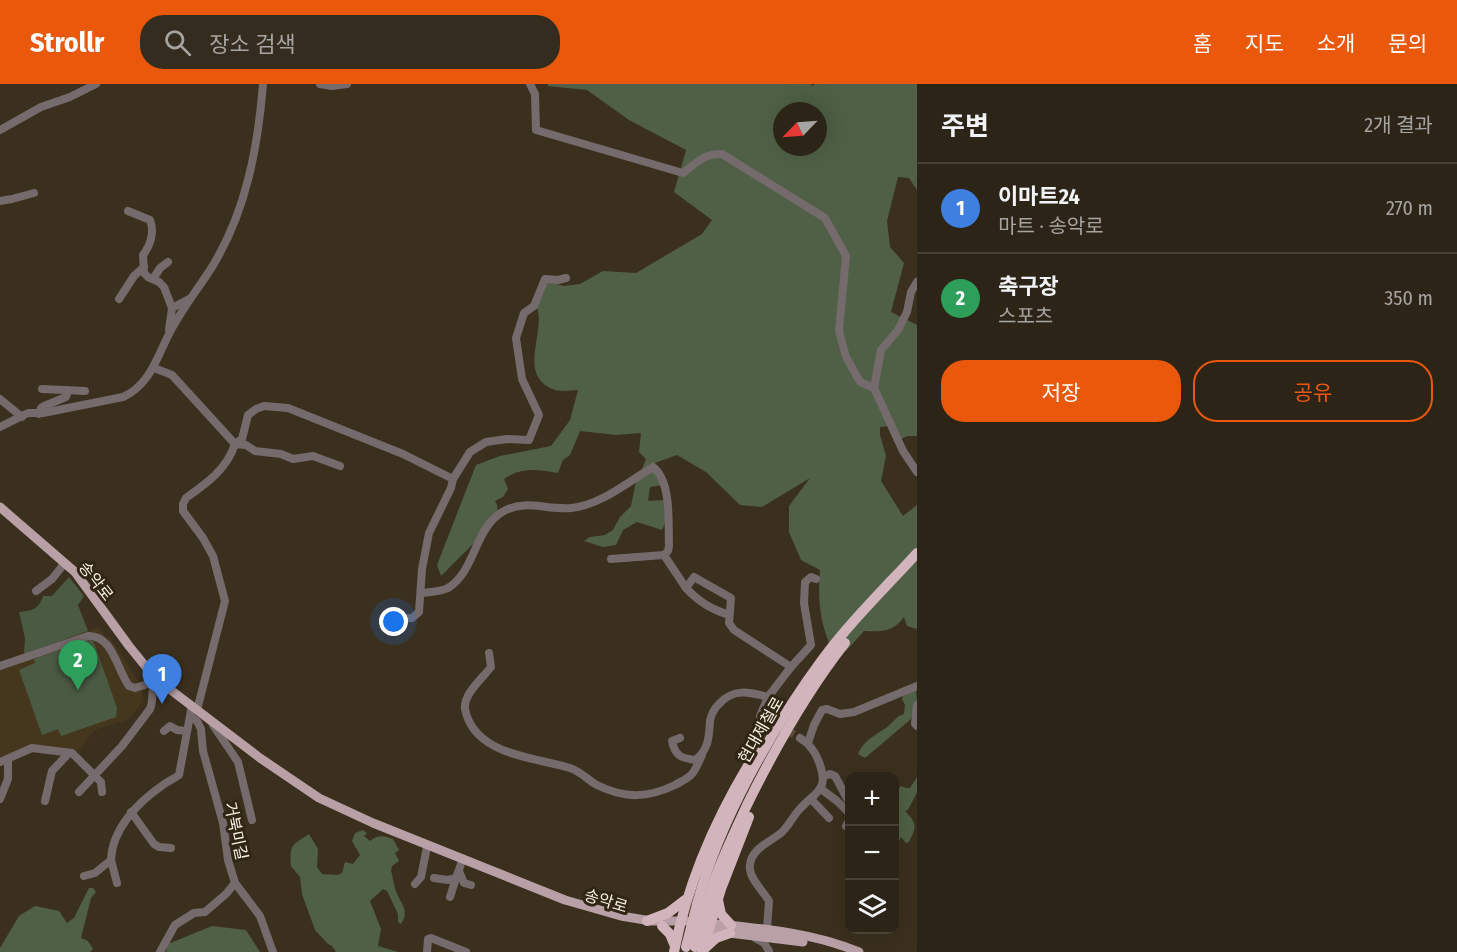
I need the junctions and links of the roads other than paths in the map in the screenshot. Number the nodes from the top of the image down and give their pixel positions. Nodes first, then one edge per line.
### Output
1 (96, 84) edge
2 (263, 84) edge
3 (320, 84) edge
4 (347, 84) edge
5 (530, 84) edge
6 (338, 85) edge
7 (0, 130) edge
8 (34, 193) dead end
9 (0, 201) edge
10 (128, 211) dead end
11 (168, 262) dead end
12 (144, 267) junction
13 (566, 278) dead end
14 (153, 279) junction
15 (917, 282) edge
16 (190, 298) junction
17 (119, 299) dead end
18 (172, 308) junction
19 (168, 338) junction
20 (154, 368) junction
21 (874, 388) junction
22 (42, 389) dead end
23 (68, 390) junction
24 (85, 391) dead end
25 (0, 399) edge
26 (39, 414) junction
27 (22, 417) junction
28 (0, 427) edge
29 (235, 444) junction
30 (340, 466) dead end
31 (917, 466) edge
32 (917, 472) edge
33 (453, 479) junction
34 (0, 507) edge
35 (0, 512) edge
36 (917, 554) edge
37 (664, 555) junction
38 (611, 559) dead end
39 (917, 563) edge
40 (64, 564) junction
41 (816, 579) dead end
42 (686, 588) junction
43 (36, 591) dead end
44 (421, 593) junction
45 (729, 615) junction
46 (391, 619) dead end
47 (489, 653) dead end
48 (837, 653) junction
49 (0, 666) edge
50 (791, 667) junction
51 (154, 682) junction
52 (917, 686) edge
53 (768, 698) junction
54 (917, 705) edge
55 (193, 712) junction
56 (766, 719) dead end
57 (213, 725) junction
58 (917, 726) edge
59 (164, 731) dead end
60 (186, 731) junction
61 (680, 738) dead end
62 (800, 738) tunnel mouth
63 (808, 743) junction
64 (69, 753) junction
65 (702, 755) junction
66 (4, 760) edge
67 (95, 775) junction
68 (824, 776) junction
69 (821, 789) junction
70 (79, 792) dead end
71 (102, 792) dead end
72 (845, 796) edge
73 (0, 799) edge
74 (811, 799) junction
75 (45, 801) dead end
76 (845, 810) edge
77 (131, 812) junction
78 (829, 818) dead end
79 (252, 820) dead end
80 (427, 847) junction
81 (171, 848) dead end
82 (111, 860) junction
83 (459, 870) junction
84 (84, 876) dead end
85 (434, 878) dead end
86 (117, 883) dead end
87 (235, 883) junction
88 (415, 884) dead end
89 (471, 885) dead end
90 (450, 897) dead end
91 (718, 899) junction
92 (697, 902) junction
93 (647, 921) junction
94 (680, 925) junction
95 (662, 926) junction
96 (709, 927) junction
97 (731, 929) junction
98 (766, 929) junction
99 (748, 936) junction
100 (787, 940) junction
101 (689, 950) edge
102 (160, 952) edge
103 (273, 952) edge
104 (427, 952) edge
105 (466, 952) edge
106 (769, 952) edge
107 (849, 952) edge
108 (859, 952) edge

1 - 7 street
2 - 16 street
3 - 6 street
4 - 6 street
5 - 21 street
8 - 9 street
10 - 12 street
11 - 14 street
12 - 14 street
12 - 17 street
13 - 33 street
14 - 18 street
15 - 21 street
16 - 18 street
16 - 19 street
18 - 19 street
19 - 20 street
20 - 26 street
20 - 29 street
21 - 32 street
22 - 23 street
23 - 24 street
23 - 26 street
25 - 27 street
26 - 27 street
27 - 28 street
29 - 30 street
29 - 33 street
29 - 55 street
31 - 32 street
33 - 44 street
34 - 55 main road
35 - 40 main road, 송악로
36 - 92 highway, 현대제철로
37 - 38 street
37 - 42 street
37 - 44 street
39 - 48 highway, 현대제철로
40 - 43 street
40 - 51 main road, 송악로
41 - 50 street
42 - 45 street
42 - 45 street
44 - 46 street
45 - 50 street
47 - 65 street
48 - 91 highway
48 - 92 highway, 현대제철로
49 - 51 street
50 - 53 street
51 - 55 main road, 송악로
51 - 67 street
52 - 63 street
53 - 56 street
53 - 65 street
54 - 58 street
55 - 57 main road, 송악로
55 - 60 street
55 - 87 street, 거북미길
55 - 93 main road
57 - 79 street, 송악로
57 - 80 main road, 송악로
59 - 60 street
60 - 77 street
61 - 65 street
62 - 63 street
63 - 68 street
64 - 66 street
64 - 67 street
64 - 75 street
66 - 73 street
67 - 70 street
67 - 71 street
68 - 69 street
68 - 72 street
69 - 74 street
69 - 76 street
74 - 78 street
74 - 98 street
77 - 81 street
77 - 82 street
80 - 83 main road, 송악로
80 - 88 street
82 - 84 street
82 - 86 street
83 - 85 street
83 - 89 street
83 - 90 street
83 - 95 main road, 송악로
87 - 102 street
87 - 103 street, 거북미길
91 - 96 highway
91 - 97 highway
92 - 93 highway
92 - 94 highway
92 - 101 highway, 현대제철로, bridge
93 - 94 main road
94 - 95 main road, 송악로
94 - 96 main road, 송악로
94 - 101 highway
95 - 101 highway
96 - 97 main road, 송악로
96 - 101 highway
97 - 98 main road
97 - 99 main road, 송악로
97 - 101 highway
98 - 108 main road
99 - 100 main road, 송악로
99 - 106 street
100 - 106 street
100 - 107 main road, 송악로
104 - 105 street

